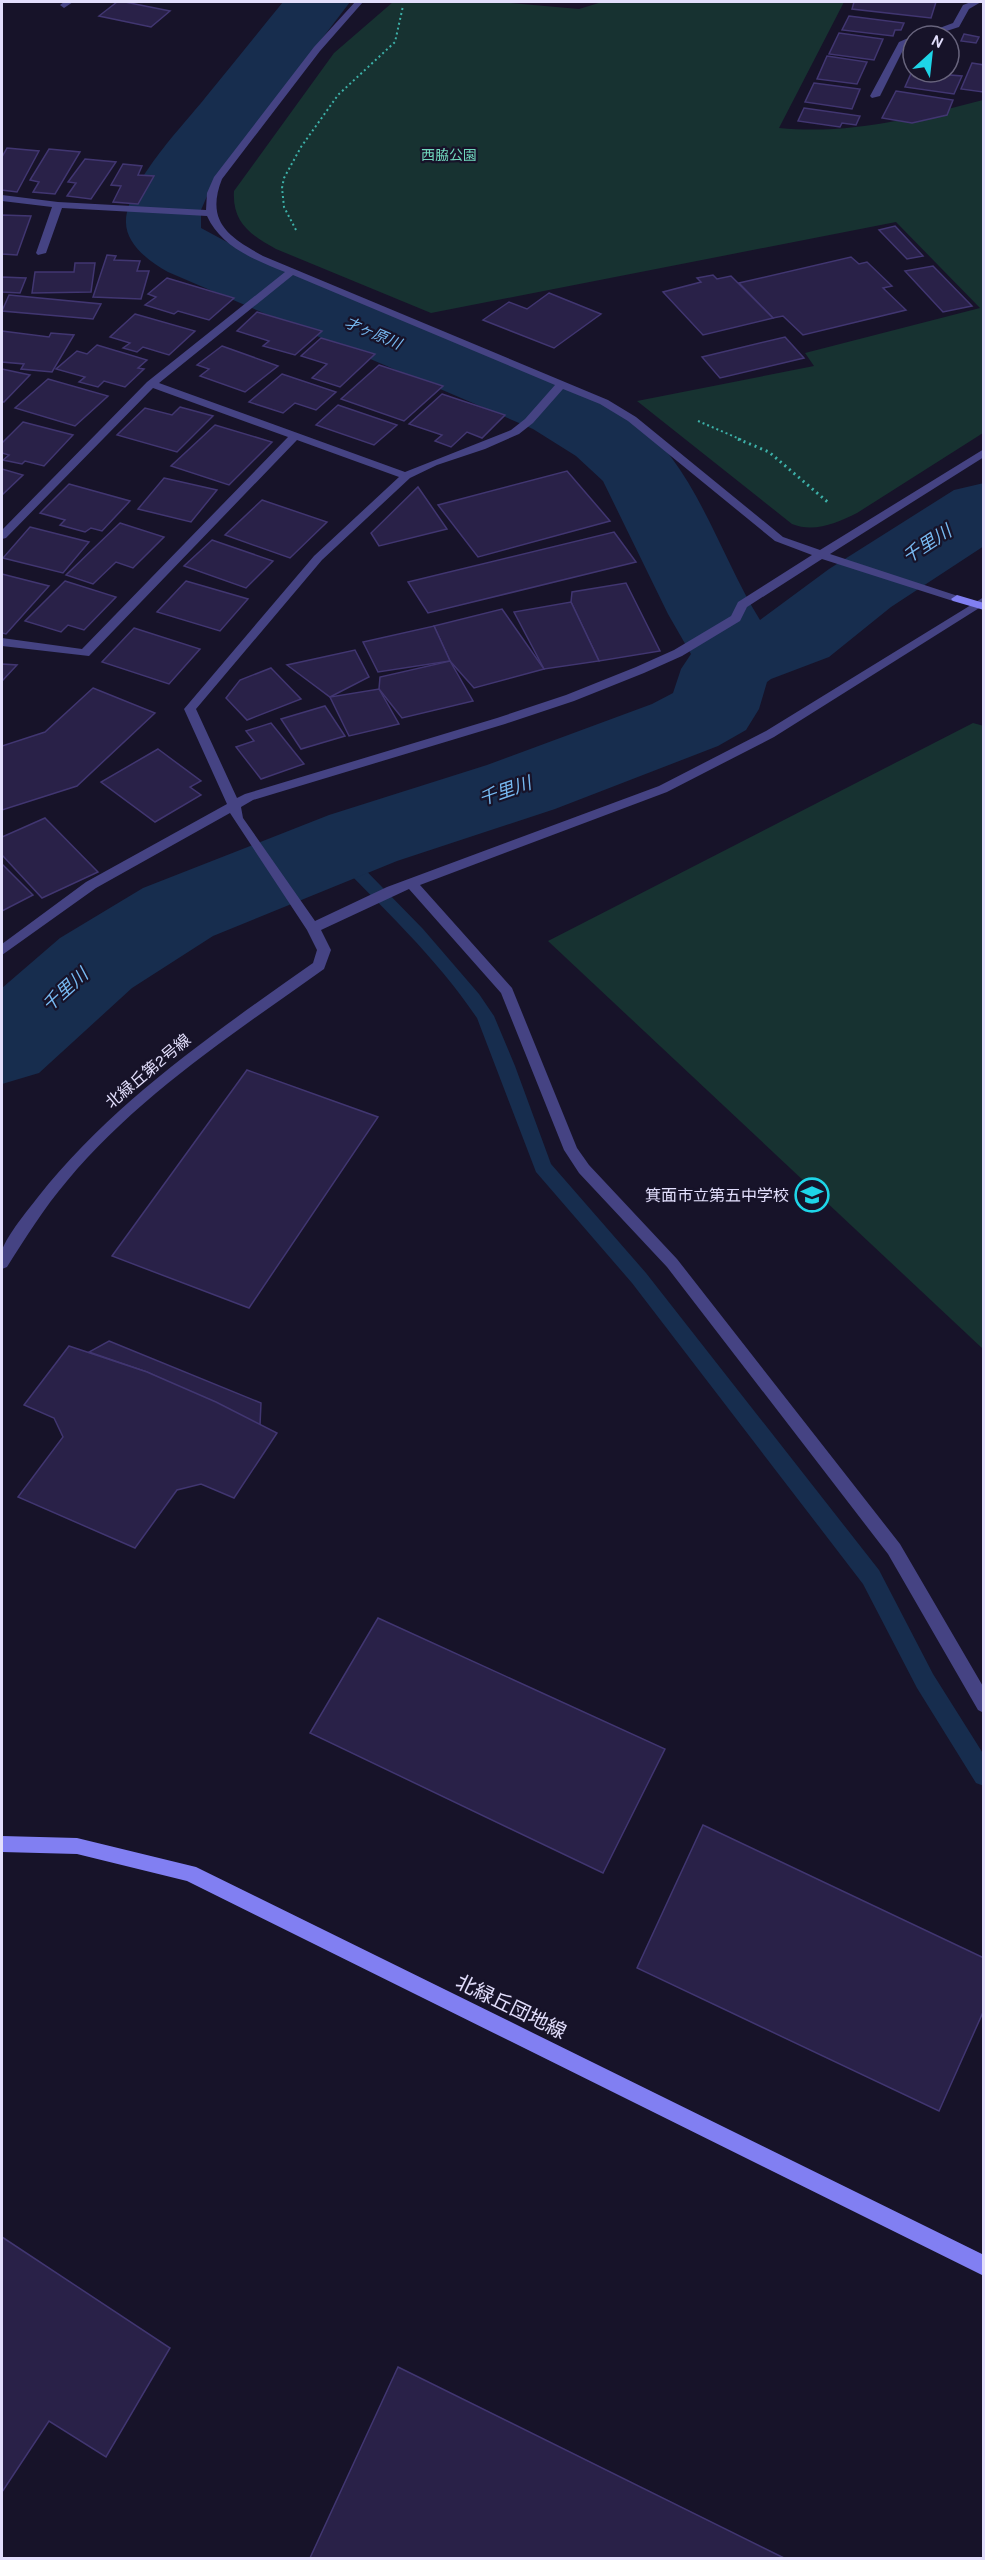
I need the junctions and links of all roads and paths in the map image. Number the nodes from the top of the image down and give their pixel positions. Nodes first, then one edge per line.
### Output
1 (360, 2) edge
2 (977, 2) edge
3 (403, 6) dead end
4 (957, 24) edge
5 (901, 46) edge
6 (875, 96) dead end
7 (2, 198) edge
8 (58, 205) junction
9 (211, 213) junction
10 (297, 231) dead end
11 (41, 253) dead end
12 (292, 271) junction
13 (151, 384) junction
14 (562, 384) junction
15 (692, 418) dead end
16 (296, 435) junction
17 (984, 452) edge
18 (406, 476) junction
19 (862, 529) junction
20 (2, 536) edge
21 (821, 555) junction
22 (981, 604) edge
23 (2, 642) edge
24 (235, 812) junction
25 (411, 883) junction
26 (313, 928) junction
27 (2, 950) edge
28 (2, 1263) edge
29 (984, 1704) edge
30 (2, 1844) edge
31 (984, 2266) edge

1 - 9 street
2 - 4 street
3 - 10 path
5 - 6 street
7 - 8 street
8 - 9 street
8 - 11 street
9 - 12 street
12 - 13 street
12 - 14 street
13 - 16 street
13 - 20 street
14 - 18 street
14 - 21 street
15 - 19 path
16 - 18 street
16 - 23 street
17 - 19 street
18 - 24 street, 北緑丘第2号線
19 - 21 street
21 - 22 street
21 - 24 street
22 - 25 street
24 - 26 street, 北緑丘第2号線
24 - 27 street
25 - 26 street
25 - 29 street
26 - 28 street, 北緑丘第2号線
30 - 31 street, 北緑丘団地線

